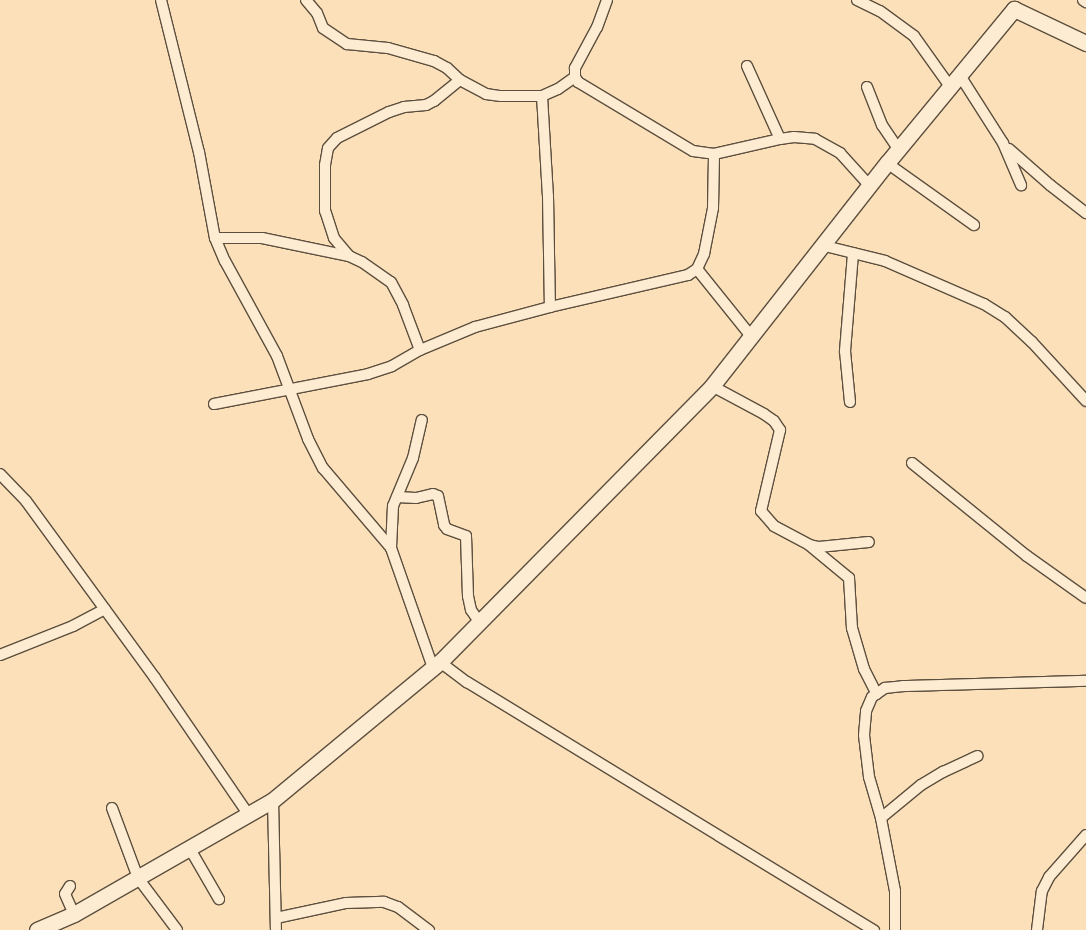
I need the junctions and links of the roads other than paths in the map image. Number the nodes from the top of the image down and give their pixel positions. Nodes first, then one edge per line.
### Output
1 (161, 0) edge
2 (306, 0) edge
3 (318, 0) edge
4 (607, 0) edge
5 (857, 0) edge
6 (1083, 0) edge
7 (1086, 2) edge
8 (1018, 5) edge
9 (317, 13) junction
10 (1086, 44) edge
11 (747, 66) dead end
12 (575, 77) junction
13 (954, 79) junction
14 (460, 80) junction
15 (867, 86) dead end
16 (542, 96) junction
17 (780, 139) junction
18 (1003, 143) junction
19 (898, 149) junction
20 (714, 154) junction
21 (887, 163) junction
22 (869, 185) junction
23 (1021, 185) dead end
24 (1086, 213) edge
25 (974, 225) dead end
26 (215, 238) junction
27 (822, 245) junction
28 (853, 252) junction
29 (349, 256) junction
30 (697, 269) junction
31 (550, 307) junction
32 (750, 335) junction
33 (420, 350) junction
34 (712, 386) junction
35 (288, 388) junction
36 (1086, 401) edge
37 (850, 402) dead end
38 (214, 404) dead end
39 (422, 420) dead end
40 (912, 463) dead end
41 (0, 474) edge
42 (397, 498) junction
43 (869, 542) dead end
44 (809, 545) junction
45 (391, 548) junction
46 (1086, 598) edge
47 (104, 609) junction
48 (480, 623) junction
49 (0, 655) edge
50 (437, 665) junction
51 (1086, 681) edge
52 (877, 694) junction
53 (978, 756) dead end
54 (273, 800) junction
55 (112, 808) dead end
56 (248, 814) junction
57 (881, 818) junction
58 (1086, 835) edge
59 (190, 849) junction
60 (138, 878) junction
61 (70, 886) dead end
62 (219, 899) dead end
63 (74, 914) junction
64 (276, 918) junction
65 (38, 930) edge
66 (177, 930) edge
67 (276, 930) edge
68 (429, 930) edge
69 (874, 930) edge
70 (895, 930) edge
71 (1037, 930) edge

1 - 26 street
2 - 9 street
3 - 9 street
4 - 12 street
5 - 13 street
6 - 7 street
8 - 10 street
8 - 13 street
9 - 14 street
11 - 17 street
12 - 16 street
12 - 20 street
13 - 18 street
13 - 19 street
14 - 16 street
14 - 29 street
15 - 19 street
16 - 31 street
17 - 20 street
17 - 22 street
18 - 23 street
18 - 24 street
19 - 21 street
20 - 30 street
21 - 22 street
21 - 25 street
22 - 27 street
26 - 29 street
26 - 35 street
27 - 28 street
27 - 32 street
28 - 36 street
28 - 37 street
29 - 33 street
30 - 31 street
30 - 32 street
31 - 33 street
32 - 34 street
33 - 35 street
34 - 44 street
34 - 48 street
35 - 38 street
35 - 45 street
39 - 42 street
40 - 46 street
41 - 47 street
42 - 45 street
42 - 48 street
43 - 44 street
44 - 52 street
45 - 50 street
47 - 49 street
47 - 56 street
48 - 50 street
50 - 54 street
50 - 69 street
51 - 52 street
52 - 57 street
53 - 57 street
54 - 56 street
54 - 64 street
55 - 60 street
56 - 59 street
57 - 70 street
58 - 71 street
59 - 60 street
59 - 62 street
60 - 63 street
60 - 66 street
61 - 63 street
63 - 65 street
64 - 67 street
64 - 68 street

